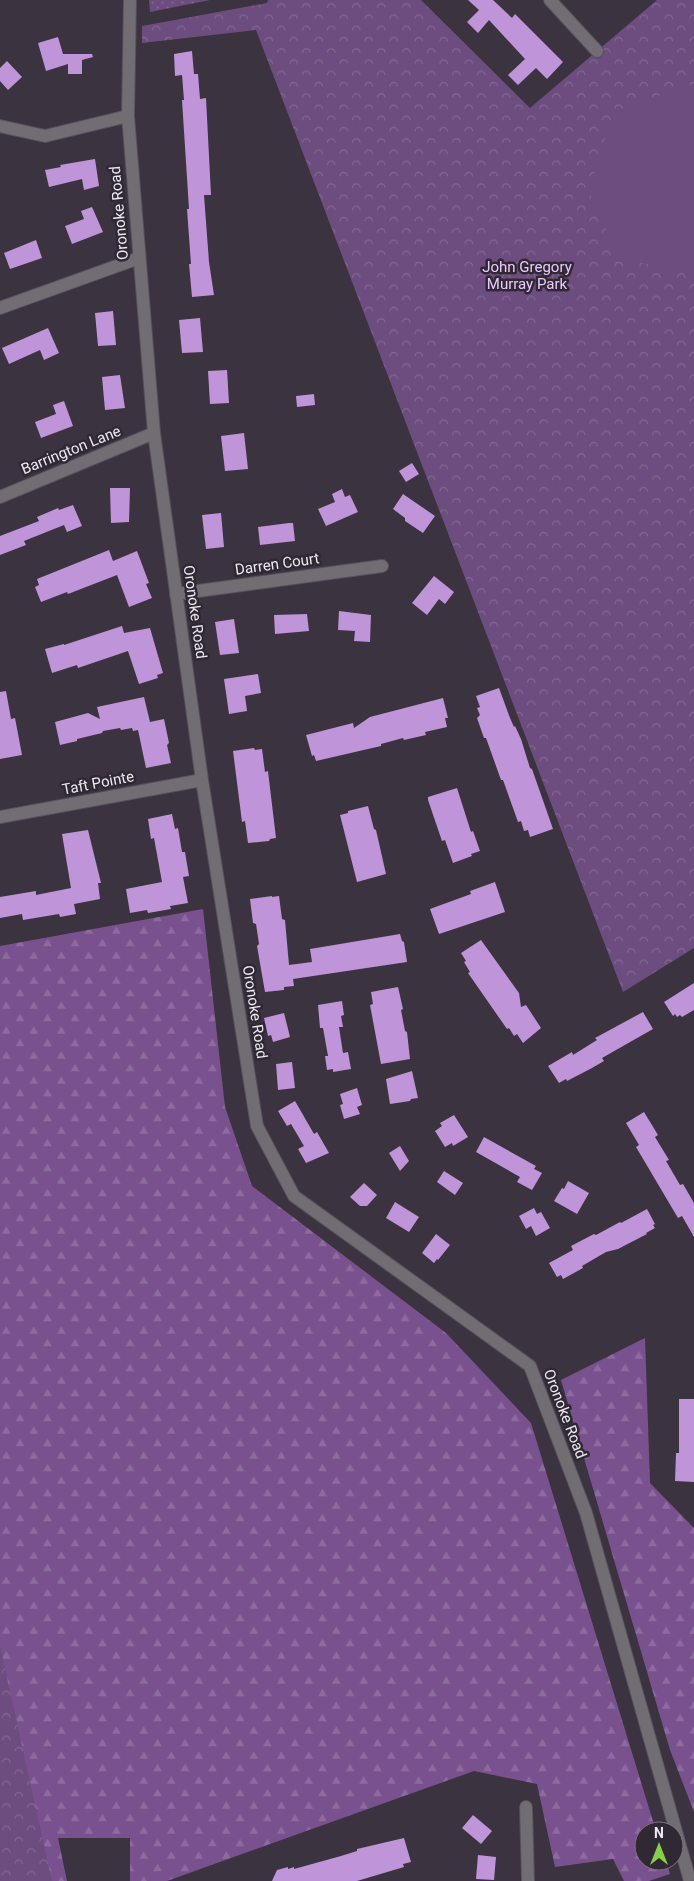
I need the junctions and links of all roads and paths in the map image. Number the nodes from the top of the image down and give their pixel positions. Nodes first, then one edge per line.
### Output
1 (130, 0) edge
2 (550, 0) edge
3 (597, 51) dead end
4 (128, 116) junction
5 (0, 126) edge
6 (139, 258) junction
7 (0, 308) edge
8 (154, 433) junction
9 (0, 497) edge
10 (382, 566) dead end
11 (176, 594) junction
12 (202, 780) junction
13 (0, 817) edge
14 (526, 1807) dead end
15 (528, 1881) edge
16 (690, 1881) edge

1 - 4 street, Oronoke Road
2 - 3 street
4 - 5 street
4 - 6 street, Oronoke Road
6 - 7 street
6 - 8 street, Oronoke Road
8 - 9 street, Barrington Lane
8 - 11 street, Oronoke Road
10 - 11 street, Darren Court
11 - 12 street, Oronoke Road
12 - 13 street, Taft Pointe
12 - 16 street, Oronoke Road
14 - 15 street

